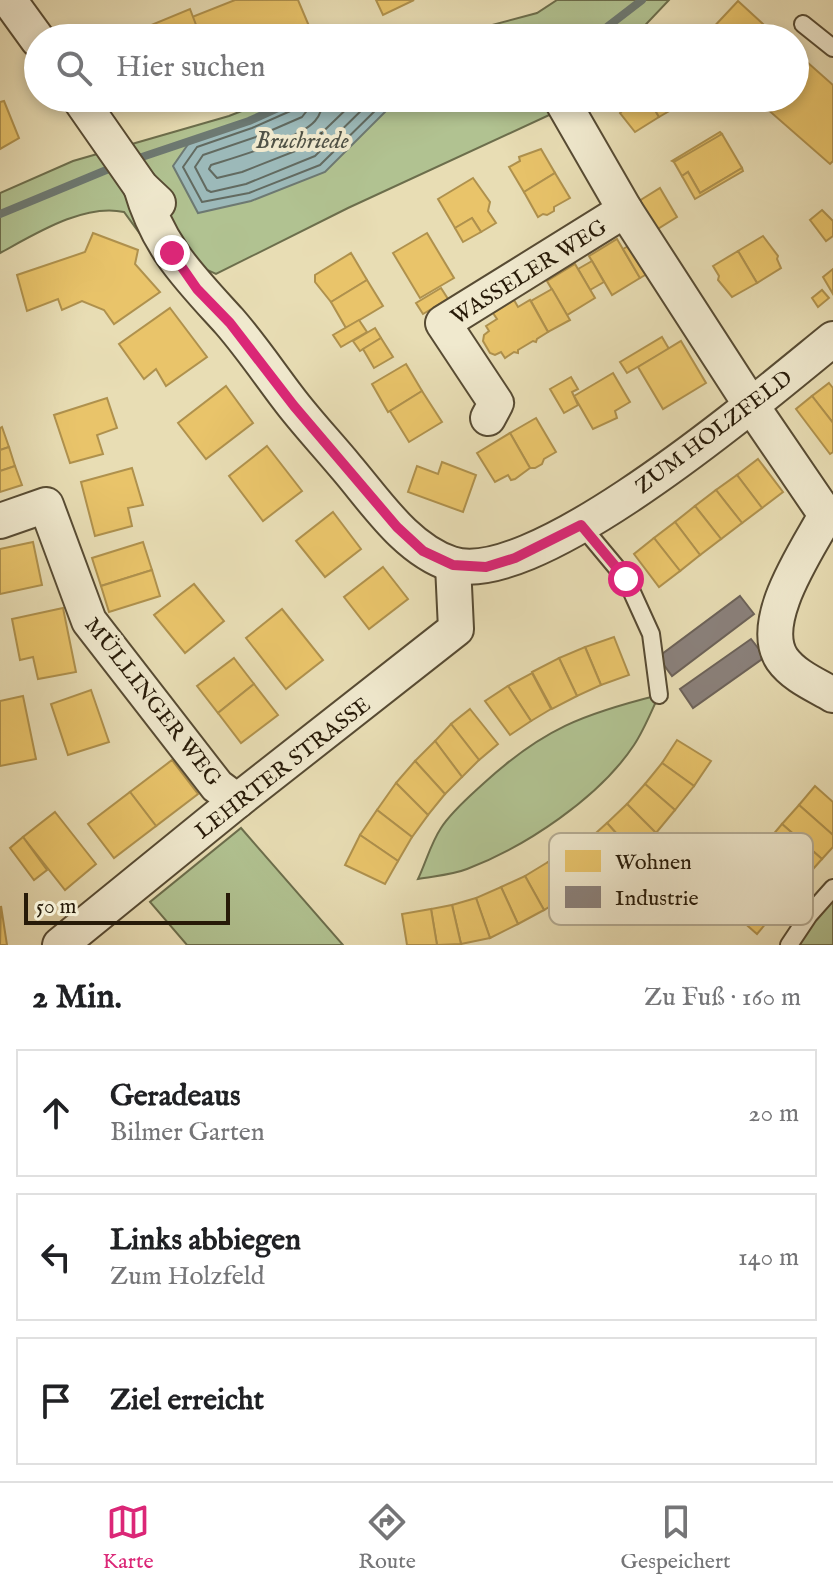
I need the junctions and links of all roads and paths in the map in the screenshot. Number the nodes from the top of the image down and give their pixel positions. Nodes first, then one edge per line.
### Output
1 (9, 0) edge
2 (26, 24) edge
3 (809, 29) edge
4 (833, 48) edge
5 (89, 112) edge
6 (568, 112) edge
7 (625, 210) junction
8 (833, 339) edge
9 (751, 405) junction
10 (488, 418) dead end
11 (830, 513) edge
12 (0, 521) edge
13 (581, 525) junction
14 (453, 565) junction
15 (659, 695) dead end
16 (833, 695) edge
17 (237, 801) junction
18 (833, 888) edge
19 (813, 910) edge
20 (802, 925) edge
21 (60, 945) edge
22 (789, 945) edge

1 - 2 street
3 - 4 lane
5 - 14 street, ZUM HOLZFELD
6 - 7 street, WASSELER WEG
7 - 9 street, WASSELER WEG
7 - 10 street, WASSELER WEG
8 - 9 street, ZUM HOLZFELD
9 - 11 street, WASSELER WEG
9 - 13 street, ZUM HOLZFELD
11 - 16 street
12 - 17 street, MÜLLINGER WEG
13 - 14 street, ZUM HOLZFELD
13 - 15 lane
14 - 17 street, LEHRTER STRASSE
17 - 21 street, LEHRTER STRASSE
18 - 19 lane
20 - 22 lane

